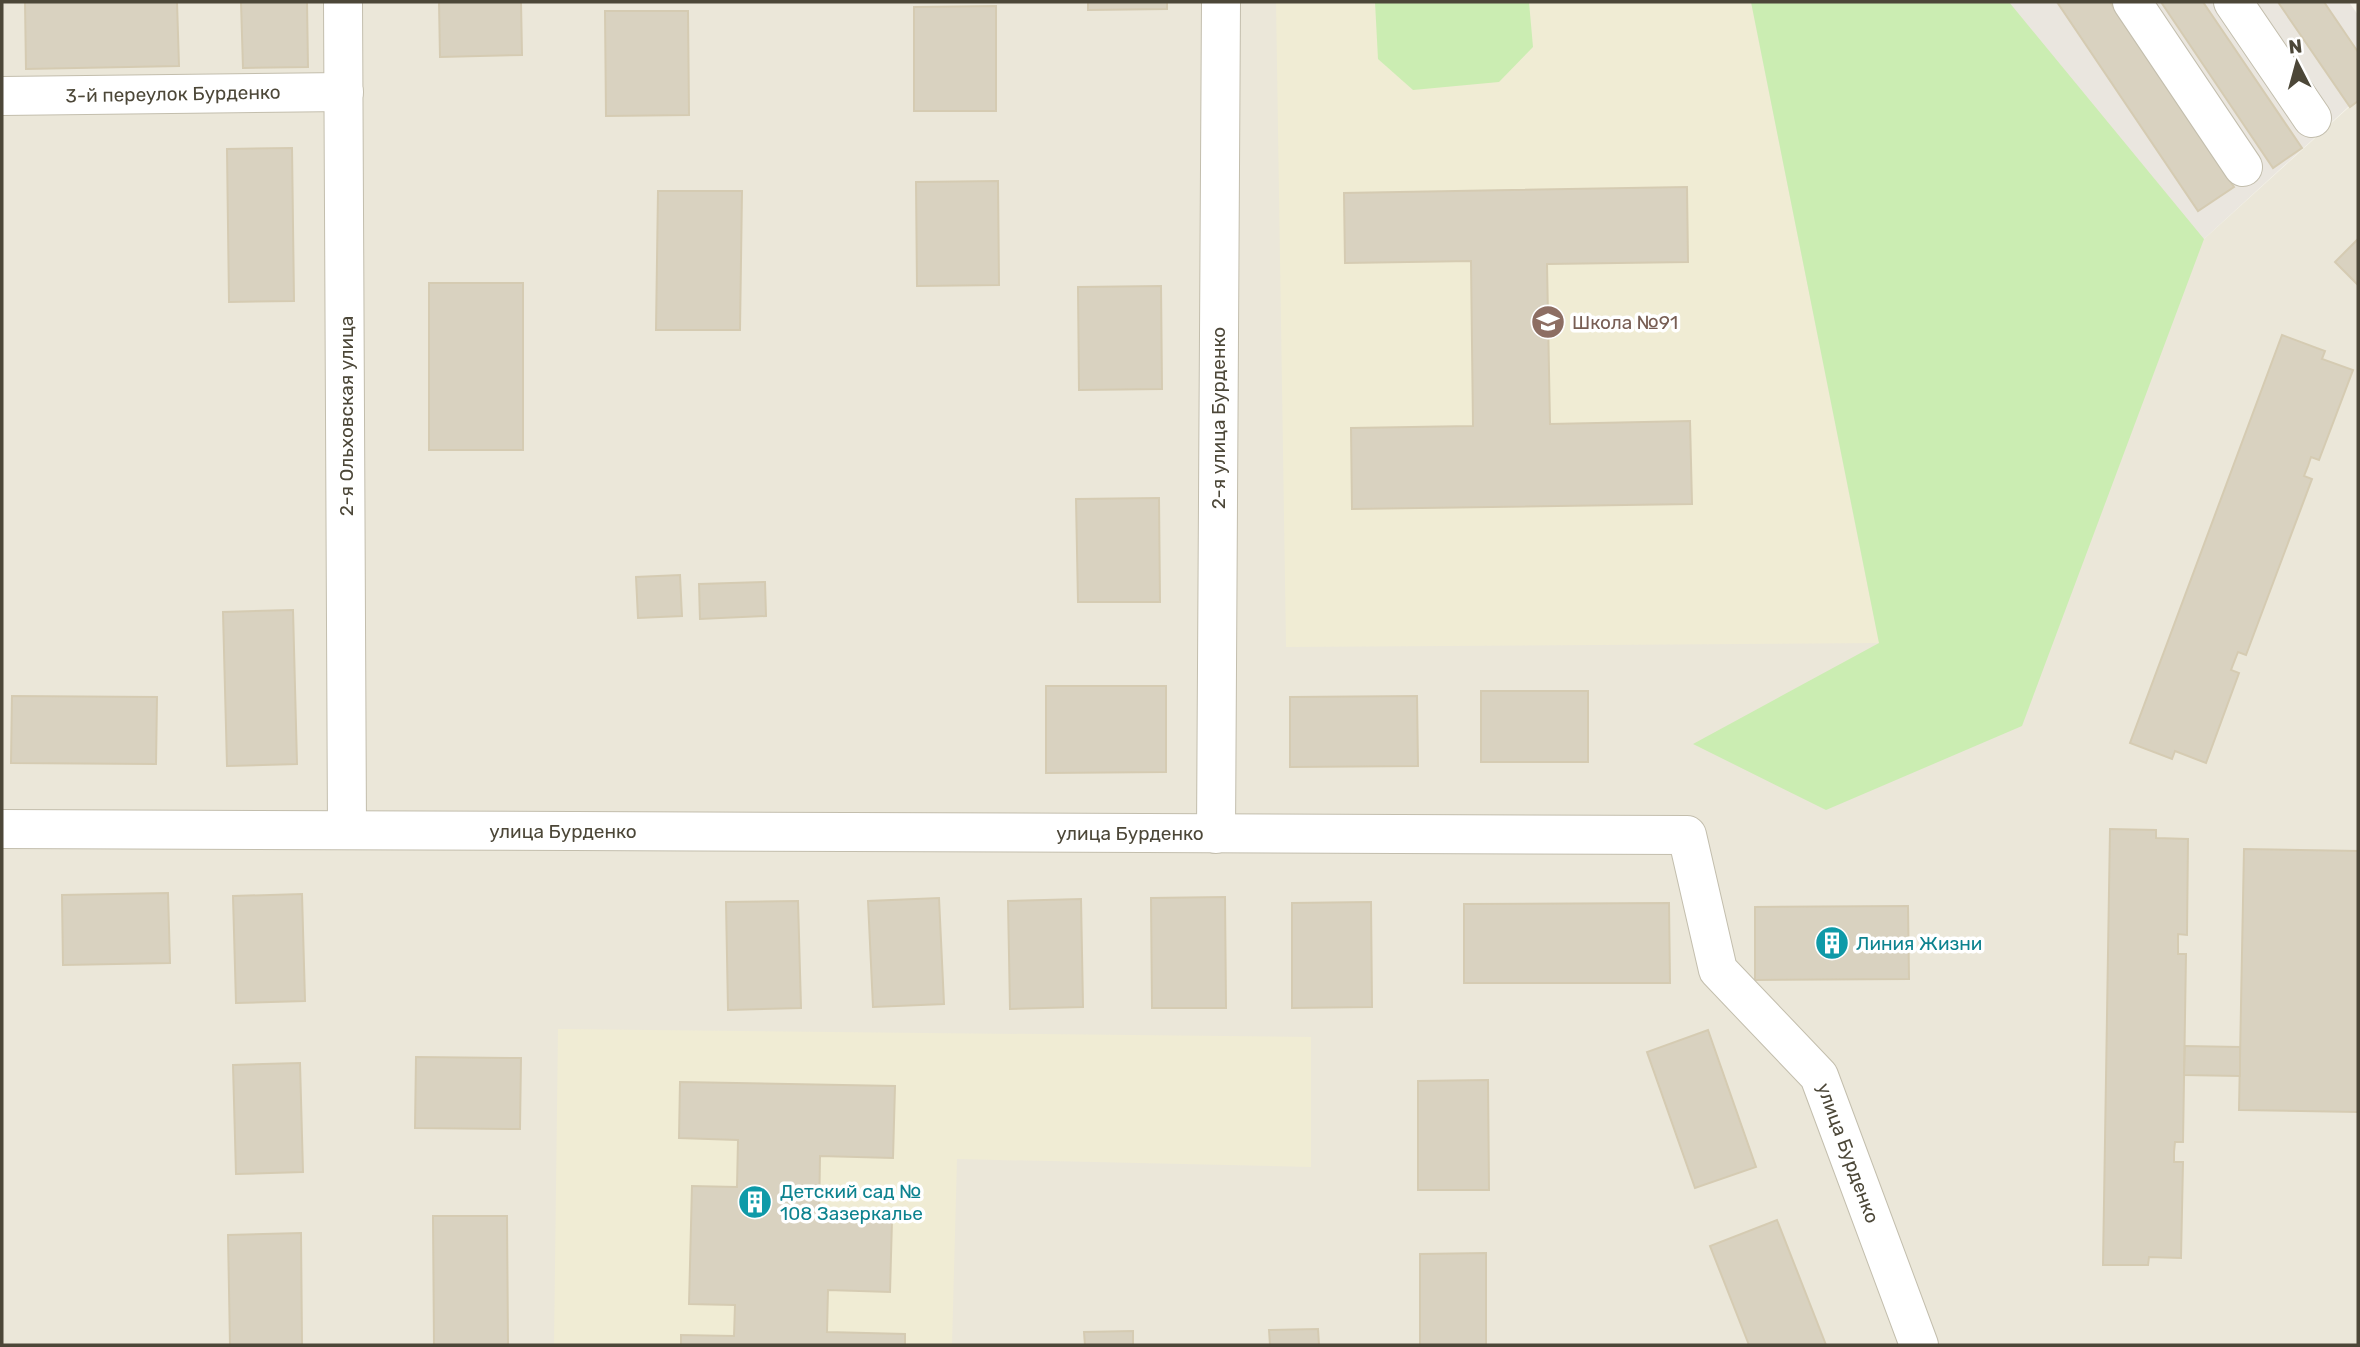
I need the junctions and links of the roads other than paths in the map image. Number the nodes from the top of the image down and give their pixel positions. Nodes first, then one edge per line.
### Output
1 (343, 2) edge
2 (1221, 2) edge
3 (2132, 2) edge
4 (2233, 2) edge
5 (344, 92) junction
6 (2, 96) edge
7 (2312, 118) dead end
8 (2243, 167) dead end
9 (2, 829) edge
10 (347, 830) junction
11 (1216, 834) junction
12 (1919, 1345) edge

1 - 5 street, 2-я Ольховская улица
2 - 11 street, 2-я улица Бурденко
3 - 8 street
4 - 7 street
5 - 6 street, 3-й переулок Бурденко
5 - 10 street, 2-я Ольховская улица
9 - 10 street, улица Бурденко
10 - 11 street, улица Бурденко
11 - 12 street, улица Бурденко

